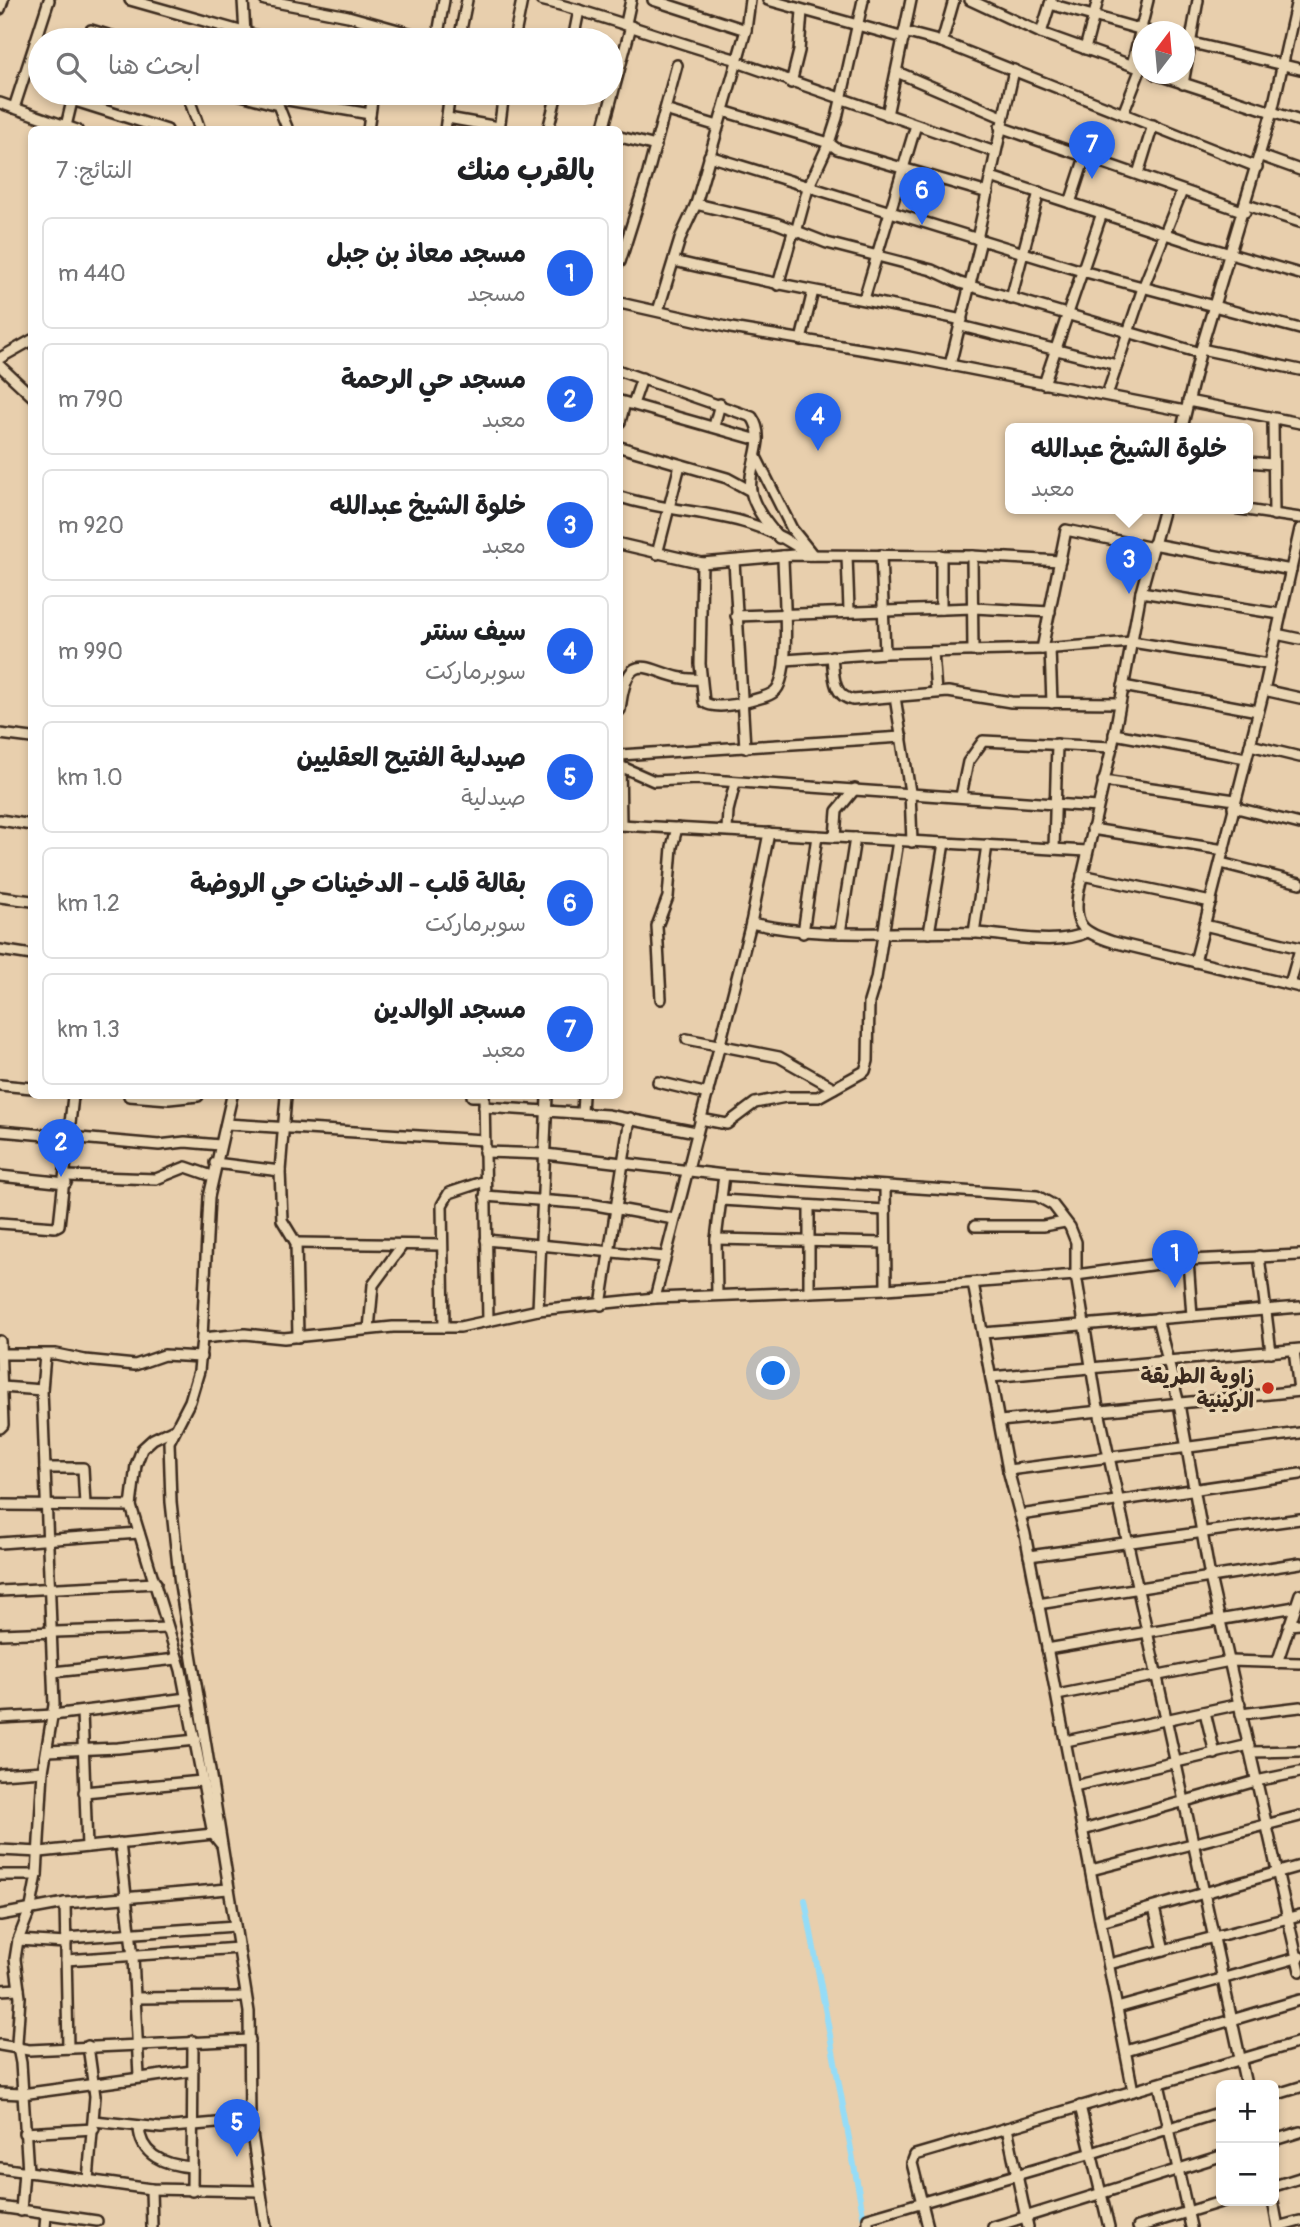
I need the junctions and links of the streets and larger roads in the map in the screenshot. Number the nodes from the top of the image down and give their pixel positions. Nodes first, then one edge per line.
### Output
1 (3, 0) edge
2 (49, 0) edge
3 (130, 0) edge
4 (243, 0) edge
5 (265, 0) edge
6 (444, 0) edge
7 (467, 0) edge
8 (522, 0) edge
9 (541, 0) edge
10 (631, 0) edge
11 (653, 0) edge
12 (750, 0) edge
13 (768, 0) edge
14 (863, 0) edge
15 (911, 0) edge
16 (954, 0) edge
17 (970, 0) edge
18 (1098, 0) edge
19 (1147, 0) edge
20 (1198, 0) edge
21 (1297, 0) edge
22 (1050, 2) edge
23 (577, 6) edge
24 (798, 6) edge
25 (0, 9) edge
26 (1094, 16) junction
27 (1146, 21) edge
28 (1193, 21) edge
29 (629, 25) junction
30 (858, 26) junction
31 (1132, 26) edge
32 (1296, 27) edge
33 (41, 28) edge
34 (225, 28) edge
35 (245, 28) edge
36 (393, 28) edge
37 (438, 28) edge
38 (461, 28) edge
39 (516, 28) edge
40 (574, 28) edge
41 (746, 30) junction
42 (1041, 33) junction
43 (904, 35) junction
44 (942, 43) junction
45 (1195, 44) edge
46 (623, 49) edge
47 (1085, 49) junction
48 (737, 61) junction
49 (677, 65) dead end
50 (1283, 65) junction
51 (1132, 66) edge
52 (28, 69) edge
53 (1300, 69) edge
54 (1014, 70) junction
55 (897, 72) junction
56 (791, 83) junction
57 (1133, 84) edge
58 (1183, 84) edge
59 (842, 100) junction
60 (0, 103) edge
61 (71, 105) edge
62 (96, 105) edge
63 (191, 105) edge
64 (278, 105) edge
65 (314, 105) edge
66 (371, 105) edge
67 (450, 105) edge
68 (502, 105) edge
69 (554, 105) edge
70 (609, 105) edge
71 (14, 108) junction
72 (665, 110) junction
73 (723, 111) junction
74 (1272, 112) junction
75 (370, 114) junction
76 (1123, 114) junction
77 (887, 115) junction
78 (1002, 117) junction
79 (449, 118) junction
80 (1300, 121) edge
81 (916, 125) junction
82 (1153, 125) junction
83 (66, 126) joint
84 (156, 126) edge
85 (199, 126) edge
86 (286, 126) edge
87 (368, 126) edge
88 (446, 126) edge
89 (489, 126) edge
90 (499, 126) edge
91 (549, 126) edge
92 (604, 126) edge
93 (718, 126) junction
94 (1000, 127) junction
95 (623, 138) edge
96 (830, 143) junction
97 (656, 146) junction
98 (995, 152) junction
99 (709, 156) junction
100 (1261, 156) junction
101 (1085, 157) junction
102 (1257, 167) junction
103 (902, 168) junction
104 (1300, 170) edge
105 (1138, 174) junction
106 (990, 177) junction
107 (808, 188) junction
108 (1182, 191) junction
109 (1039, 192) junction
110 (988, 193) junction
111 (1070, 203) junction
112 (696, 204) junction
113 (1246, 208) junction
114 (888, 212) junction
115 (1102, 213) junction
116 (1300, 222) edge
117 (624, 231) edge
118 (794, 232) junction
119 (1164, 234) junction
120 (979, 240) junction
121 (1023, 253) junction
122 (1231, 254) junction
123 (876, 255) junction
124 (674, 261) junction
125 (1082, 271) junction
126 (1300, 274) edge
127 (778, 285) junction
128 (970, 286) junction
129 (1143, 288) junction
130 (813, 291) junction
131 (864, 299) junction
132 (1011, 299) junction
133 (623, 304) edge
134 (1215, 308) junction
135 (658, 311) junction
136 (1067, 315) junction
137 (961, 323) junction
138 (1300, 329) edge
139 (1129, 331) junction
140 (801, 340) junction
141 (28, 342) edge
142 (1056, 349) junction
143 (1200, 351) junction
144 (0, 358) edge
145 (950, 365) junction
146 (1117, 365) junction
147 (0, 366) edge
148 (1300, 370) edge
149 (623, 372) edge
150 (642, 378) junction
151 (1044, 384) junction
152 (28, 392) edge
153 (1107, 395) junction
154 (1188, 401) junction
155 (626, 403) edge
156 (720, 404) junction
157 (1185, 411) junction
158 (1273, 419) junction
159 (1183, 423) edge
160 (1300, 423) edge
161 (714, 426) junction
162 (758, 440) junction
163 (623, 448) edge
164 (756, 457) junction
165 (1253, 462) edge
166 (1272, 464) junction
167 (680, 465) junction
168 (751, 491) junction
169 (623, 498) edge
170 (667, 509) junction
171 (1253, 511) edge
172 (1162, 514) edge
173 (1274, 515) junction
174 (1300, 518) edge
175 (1300, 529) edge
176 (779, 538) junction
177 (623, 545) edge
178 (1153, 546) junction
179 (657, 554) junction
180 (881, 555) junction
181 (941, 555) junction
182 (783, 556) junction
183 (812, 556) junction
184 (847, 556) junction
185 (972, 556) junction
186 (734, 561) junction
187 (1060, 561) junction
188 (702, 563) junction
189 (1294, 574) edge
190 (1141, 592) junction
191 (974, 608) junction
192 (942, 609) junction
193 (849, 610) junction
194 (885, 610) junction
195 (1051, 612) junction
196 (784, 613) junction
197 (1280, 614) junction
198 (736, 615) junction
199 (1276, 634) junction
200 (1300, 639) edge
201 (1132, 642) junction
202 (1046, 649) junction
203 (973, 651) junction
204 (933, 652) junction
205 (886, 653) junction
206 (832, 656) junction
207 (785, 660) junction
208 (1269, 664) junction
209 (700, 678) junction
210 (1124, 686) junction
211 (623, 689) edge
212 (1264, 690) junction
213 (936, 692) junction
214 (895, 697) junction
215 (1300, 698) edge
216 (1052, 703) junction
217 (1119, 703) junction
218 (741, 704) junction
219 (1258, 711) junction
220 (0, 734) edge
221 (1114, 734) junction
222 (902, 737) junction
223 (28, 738) edge
224 (1057, 744) junction
225 (1250, 745) junction
226 (1112, 747) junction
227 (745, 748) junction
228 (623, 755) edge
229 (1300, 757) edge
230 (1246, 758) junction
231 (623, 767) edge
232 (1103, 781) junction
233 (735, 783) junction
234 (855, 789) junction
235 (910, 793) junction
236 (961, 796) junction
237 (1054, 803) junction
238 (1234, 804) junction
239 (1097, 807) junction
240 (0, 820) edge
241 (28, 824) edge
242 (1300, 824) edge
243 (623, 825) edge
244 (677, 828) junction
245 (1092, 829) junction
246 (727, 830) junction
247 (769, 833) junction
248 (817, 836) junction
249 (835, 837) junction
250 (855, 838) junction
251 (898, 841) junction
252 (912, 842) junction
253 (944, 844) junction
254 (987, 845) junction
255 (1054, 849) junction
256 (1224, 850) junction
257 (1087, 851) junction
258 (1221, 863) junction
259 (1082, 875) junction
260 (1300, 883) edge
261 (0, 897) edge
262 (28, 900) edge
263 (1211, 902) junction
264 (751, 923) junction
265 (1204, 925) junction
266 (1088, 932) junction
267 (803, 933) junction
268 (840, 933) junction
269 (883, 933) junction
270 (929, 933) junction
271 (974, 933) junction
272 (1300, 949) edge
273 (0, 950) edge
274 (28, 954) edge
275 (1195, 962) junction
276 (1290, 985) junction
277 (1300, 987) edge
278 (661, 999) dead end
279 (687, 1039) dead end
280 (721, 1045) junction
281 (658, 1082) dead end
282 (0, 1085) edge
283 (28, 1088) edge
284 (834, 1088) junction
285 (708, 1094) junction
286 (74, 1099) edge
287 (231, 1099) edge
288 (286, 1099) edge
289 (484, 1099) edge
290 (547, 1099) edge
291 (583, 1099) edge
292 (484, 1107) junction
293 (547, 1109) junction
294 (582, 1112) junction
295 (630, 1118) junction
296 (700, 1119) junction
297 (226, 1124) junction
298 (283, 1127) junction
299 (0, 1131) edge
300 (696, 1132) junction
301 (69, 1138) junction
302 (484, 1140) junction
303 (220, 1145) junction
304 (484, 1152) junction
305 (545, 1154) junction
306 (215, 1163) junction
307 (623, 1163) junction
308 (280, 1171) junction
309 (687, 1171) junction
310 (724, 1175) junction
311 (0, 1176) edge
312 (212, 1176) junction
313 (66, 1179) junction
314 (485, 1181) junction
315 (886, 1186) junction
316 (485, 1196) junction
317 (721, 1200) junction
318 (544, 1201) junction
319 (809, 1206) junction
320 (617, 1208) junction
321 (885, 1210) junction
322 (674, 1219) junction
323 (1065, 1222) junction
324 (0, 1223) edge
325 (975, 1226) dead end
326 (716, 1239) junction
327 (486, 1240) junction
328 (807, 1242) junction
329 (296, 1243) junction
330 (885, 1243) junction
331 (442, 1245) junction
332 (542, 1245) junction
333 (401, 1247) junction
334 (610, 1251) junction
335 (1300, 1255) edge
336 (1259, 1256) junction
337 (665, 1257) junction
338 (1188, 1260) junction
339 (1076, 1275) junction
340 (973, 1283) junction
341 (886, 1289) junction
342 (809, 1292) junction
343 (717, 1295) junction
344 (655, 1298) junction
345 (601, 1305) junction
346 (1300, 1307) edge
347 (1265, 1309) junction
348 (538, 1310) junction
349 (1192, 1315) junction
350 (1157, 1318) junction
351 (488, 1321) junction
352 (1086, 1324) junction
353 (444, 1327) junction
354 (369, 1329) junction
355 (983, 1333) junction
356 (298, 1337) junction
357 (202, 1338) junction
358 (0, 1343) edge
359 (1297, 1349) edge
360 (1271, 1352) junction
361 (1, 1354) edge
362 (45, 1355) junction
363 (201, 1357) junction
364 (1167, 1361) junction
365 (1093, 1367) junction
366 (991, 1377) junction
367 (2, 1387) junction
368 (43, 1390) junction
369 (1300, 1391) edge
370 (1179, 1404) junction
371 (1100, 1411) junction
372 (1000, 1421) junction
373 (0, 1428) edge
374 (174, 1429) junction
375 (1300, 1433) edge
376 (1186, 1447) junction
377 (1110, 1456) junction
378 (45, 1468) junction
379 (1009, 1470) junction
380 (1300, 1474) edge
381 (1195, 1489) junction
382 (1119, 1499) junction
383 (0, 1505) edge
384 (46, 1505) junction
385 (85, 1505) junction
386 (131, 1506) junction
387 (1020, 1515) junction
388 (1300, 1519) edge
389 (1202, 1532) junction
390 (139, 1533) junction
391 (48, 1540) junction
392 (0, 1543) edge
393 (1128, 1544) junction
394 (1029, 1556) junction
395 (1300, 1563) edge
396 (1210, 1577) junction
397 (156, 1583) junction
398 (50, 1588) junction
399 (1137, 1588) junction
400 (0, 1591) edge
401 (1300, 1594) edge
402 (1038, 1604) junction
403 (1295, 1608) junction
404 (1221, 1620) junction
405 (1300, 1624) edge
406 (1289, 1625) junction
407 (167, 1628) junction
408 (1146, 1632) junction
409 (51, 1633) junction
410 (0, 1634) edge
411 (189, 1638) junction
412 (1047, 1649) junction
413 (177, 1659) junction
414 (1230, 1661) junction
415 (1277, 1663) junction
416 (1300, 1663) edge
417 (181, 1670) junction
418 (53, 1672) junction
419 (1156, 1676) junction
420 (1057, 1695) junction
421 (187, 1698) junction
422 (1300, 1707) edge
423 (1240, 1709) junction
424 (82, 1712) junction
425 (1205, 1712) junction
426 (53, 1715) junction
427 (0, 1718) edge
428 (1165, 1721) junction
429 (205, 1740) junction
430 (193, 1741) junction
431 (1066, 1741) junction
432 (1250, 1749) junction
433 (83, 1750) junction
434 (47, 1751) junction
435 (1300, 1751) edge
436 (1215, 1754) junction
437 (1174, 1763) junction
438 (43, 1771) junction
439 (1300, 1772) edge
440 (0, 1774) edge
441 (202, 1781) junction
442 (1256, 1781) junction
443 (1074, 1786) junction
444 (84, 1792) junction
445 (1183, 1803) junction
446 (1300, 1816) edge
447 (1265, 1824) junction
448 (1083, 1830) junction
449 (213, 1834) junction
450 (120, 1843) junction
451 (221, 1844) junction
452 (1192, 1845) junction
453 (87, 1847) junction
454 (0, 1850) edge
455 (40, 1852) junction
456 (1300, 1866) edge
457 (1091, 1870) junction
458 (1279, 1872) junction
459 (0, 1875) edge
460 (37, 1875) junction
461 (228, 1889) junction
462 (1203, 1894) junction
463 (125, 1898) junction
464 (65, 1903) junction
465 (31, 1907) junction
466 (1154, 1908) junction
467 (0, 1915) edge
468 (1300, 1915) edge
469 (1289, 1918) junction
470 (1101, 1922) junction
471 (235, 1926) junction
472 (129, 1934) junction
473 (1213, 1936) junction
474 (18, 1940) junction
475 (66, 1940) junction
476 (239, 1948) junction
477 (1164, 1950) junction
478 (133, 1956) junction
479 (1299, 1957) edge
480 (66, 1961) junction
481 (1109, 1964) junction
482 (1300, 1971) edge
483 (1221, 1979) junction
484 (19, 1989) junction
485 (0, 1990) edge
486 (246, 1997) junction
487 (135, 1998) junction
488 (1300, 2000) edge
489 (1117, 2008) junction
490 (1231, 2018) junction
491 (250, 2040) junction
492 (193, 2041) junction
493 (1300, 2042) edge
494 (137, 2043) junction
495 (0, 2045) edge
496 (88, 2046) junction
497 (18, 2048) junction
498 (68, 2048) junction
499 (1126, 2051) junction
500 (1240, 2060) junction
501 (192, 2071) junction
502 (139, 2076) junction
503 (1245, 2080) edge
504 (1158, 2084) junction
505 (93, 2085) junction
506 (1300, 2087) edge
507 (1133, 2091) junction
508 (0, 2093) edge
509 (1279, 2093) edge
510 (22, 2094) junction
511 (1080, 2106) junction
512 (1216, 2114) edge
513 (250, 2120) junction
514 (94, 2125) junction
515 (190, 2125) junction
516 (139, 2127) junction
517 (1007, 2128) junction
518 (1168, 2129) junction
519 (1300, 2132) edge
520 (24, 2133) junction
521 (1279, 2138) edge
522 (1092, 2154) junction
523 (1216, 2158) edge
524 (191, 2167) junction
525 (0, 2168) edge
526 (26, 2171) junction
527 (1177, 2171) junction
528 (1018, 2176) junction
529 (1300, 2178) edge
530 (88, 2180) junction
531 (1279, 2184) edge
532 (151, 2189) junction
533 (192, 2191) junction
534 (259, 2191) junction
535 (1101, 2195) junction
536 (1216, 2203) edge
537 (922, 2204) junction
538 (1274, 2206) edge
539 (0, 2207) edge
540 (20, 2211) junction
541 (1187, 2212) junction
542 (46, 2216) junction
543 (1027, 2217) junction
544 (97, 2221) dead end
545 (1300, 2221) edge
546 (45, 2227) edge
547 (152, 2227) edge
548 (266, 2227) edge
549 (868, 2227) edge
550 (928, 2227) edge
551 (993, 2227) edge
552 (1028, 2227) edge
553 (1110, 2227) edge
554 (1138, 2227) edge
555 (1191, 2227) edge
556 (1278, 2227) edge

1 - 25 street
2 - 33 street
3 - 34 street
4 - 35 street
5 - 36 street
6 - 37 street
7 - 38 street
8 - 39 street
9 - 23 street
10 - 29 street
11 - 41 street
12 - 41 street
13 - 24 street
14 - 30 street
15 - 43 street
16 - 44 street
17 - 42 street
18 - 26 street
19 - 27 street
20 - 28 street
21 - 32 street
22 - 26 street
22 - 42 street
23 - 29 street
23 - 40 street
24 - 30 street
24 - 56 street
26 - 31 street
26 - 47 street
29 - 46 street
29 - 48 street
30 - 43 street
30 - 59 street
32 - 50 street
41 - 48 street
42 - 47 street
43 - 44 street
43 - 55 street
44 - 54 street
45 - 50 street
47 - 51 street
48 - 56 street
48 - 73 street
49 - 72 street
50 - 53 street
50 - 74 street
52 - 71 street
54 - 76 street
54 - 78 street
55 - 77 street
55 - 78 street
56 - 59 street
57 - 76 street
58 - 74 street
59 - 77 street
59 - 96 street
60 - 71 street
61 - 83 street
62 - 84 street
63 - 85 street
64 - 86 street
65 - 75 street
66 - 75 street
67 - 79 street
68 - 90 street
69 - 91 street
70 - 92 street
71 - 83 street
72 - 93 street
72 - 97 street
73 - 93 street
73 - 96 street
74 - 80 street
74 - 100 street
75 - 87 street
76 - 82 street
77 - 81 street
78 - 94 street
79 - 88 street
79 - 89 street
81 - 98 street
81 - 103 street
82 - 102 street
82 - 105 street
93 - 99 street
94 - 98 street
94 - 101 street
95 - 97 street
96 - 103 street
96 - 107 street
97 - 117 street
98 - 106 street
99 - 107 street
99 - 112 street
100 - 102 street
100 - 104 street
101 - 105 street
101 - 111 street
102 - 113 street
103 - 110 street
103 - 114 street
105 - 108 street
106 - 109 street
106 - 110 street
107 - 114 street
107 - 118 street
108 - 113 street
108 - 119 street
109 - 111 street
109 - 121 street
110 - 120 street
111 - 115 street
112 - 118 street
112 - 124 street
113 - 116 street
113 - 122 street
114 - 120 street
114 - 123 street
115 - 119 street
115 - 125 street
118 - 123 street
118 - 127 street
119 - 122 street
119 - 129 street
120 - 121 street
120 - 128 street
121 - 125 street
121 - 132 street
122 - 126 street
122 - 134 street
123 - 128 street
123 - 131 street
124 - 127 street
124 - 135 street
125 - 129 street
125 - 136 street
127 - 130 street
128 - 132 street
128 - 137 street
129 - 134 street
129 - 139 street
130 - 131 street
130 - 140 street
131 - 137 street
132 - 136 street
133 - 135 street
134 - 138 street
134 - 143 street
135 - 140 street
136 - 139 street
136 - 142 street
137 - 142 street
137 - 145 street
139 - 143 street
139 - 146 street
140 - 145 street
141 - 144 street
142 - 146 street
142 - 151 street
143 - 148 street
143 - 154 street
145 - 151 street
146 - 153 street
147 - 152 street
149 - 150 street
150 - 155 street
150 - 156 street
151 - 153 street
153 - 157 street
154 - 157 street
154 - 158 street
155 - 161 street
156 - 161 street
156 - 162 street
157 - 159 street
158 - 160 street
158 - 166 street
161 - 162 street
162 - 164 street
163 - 167 street
164 - 168 street
164 - 183 street
165 - 166 street
166 - 173 street
167 - 168 street
167 - 170 street
168 - 176 street
169 - 170 street
170 - 176 street
170 - 179 street
171 - 173 street
172 - 178 street
173 - 174 street
175 - 189 street
176 - 183 street
177 - 179 street
178 - 187 street
178 - 189 street
178 - 190 street
179 - 188 street
180 - 181 street
180 - 184 street
180 - 194 street
181 - 185 street
181 - 192 street
182 - 183 street
182 - 186 street
182 - 196 street
183 - 184 street
184 - 193 street
185 - 187 street
185 - 191 street
186 - 188 street
186 - 198 street
187 - 195 street
188 - 209 street
189 - 197 street
190 - 197 street
190 - 201 street
191 - 192 street
191 - 195 street
191 - 203 street
192 - 194 street
193 - 194 street
193 - 196 street
194 - 205 street
195 - 202 street
196 - 198 street
196 - 207 street
197 - 199 street
198 - 218 street
199 - 200 street
199 - 208 street
201 - 202 street
201 - 208 street
201 - 210 street
202 - 203 street
202 - 216 street
203 - 204 street
204 - 205 street
204 - 213 street
205 - 206 street
206 - 207 street
206 - 214 street
207 - 218 street
208 - 212 street
209 - 211 street
209 - 218 street
210 - 217 street
210 - 219 street
212 - 215 street
212 - 219 street
213 - 214 street
213 - 216 street
214 - 222 street
216 - 217 street
217 - 221 street
218 - 227 street
219 - 225 street
220 - 223 street
221 - 226 street
221 - 230 street
222 - 227 street
222 - 235 street
224 - 226 street
224 - 236 street
224 - 237 street
225 - 229 street
225 - 230 street
226 - 232 street
227 - 228 street
230 - 238 street
231 - 233 street
232 - 238 street
232 - 239 street
233 - 234 street
233 - 246 street
234 - 235 street
234 - 249 street
235 - 236 street
235 - 252 street
236 - 237 street
237 - 239 street
237 - 255 street
238 - 242 street
238 - 256 street
239 - 245 street
240 - 241 street
243 - 244 street
244 - 246 street
244 - 278 street
245 - 256 street
245 - 257 street
246 - 247 street
247 - 248 street
247 - 264 street
248 - 249 street
248 - 267 street
249 - 250 street
250 - 251 street
250 - 268 street
251 - 252 street
251 - 269 street
252 - 253 street
253 - 254 street
253 - 270 street
254 - 255 street
254 - 271 street
255 - 257 street
256 - 258 street
257 - 259 street
258 - 260 street
258 - 263 street
259 - 263 street
259 - 266 street
261 - 262 street
263 - 265 street
264 - 267 street
264 - 280 street
265 - 272 street
265 - 275 street
266 - 271 street
266 - 275 street
267 - 268 street
268 - 269 street
269 - 270 street
269 - 284 street
270 - 271 street
272 - 276 street
273 - 274 street
275 - 276 street
276 - 277 street
279 - 280 street
280 - 284 street
280 - 285 street
281 - 285 street
282 - 283 street
284 - 296 street
285 - 296 street
286 - 301 street
287 - 297 street
288 - 298 street
289 - 292 street
290 - 293 street
291 - 294 street
292 - 293 street
292 - 302 street
293 - 294 street
293 - 305 street
294 - 295 street
295 - 300 street
295 - 307 street
296 - 300 street
297 - 298 street
297 - 303 street
298 - 302 street
298 - 308 street
299 - 301 street
300 - 309 street
301 - 303 street
301 - 313 street
302 - 304 street
303 - 306 street
304 - 305 street
304 - 314 street
305 - 307 street
305 - 318 street
306 - 308 street
306 - 312 street
307 - 309 street
307 - 320 street
308 - 329 street
309 - 310 street
309 - 322 street
310 - 315 street
310 - 317 street
311 - 313 street
312 - 313 street
312 - 357 street
313 - 324 street
314 - 316 street
314 - 331 street
315 - 321 street
315 - 323 street
316 - 318 street
316 - 327 street
317 - 319 street
317 - 326 street
318 - 320 street
318 - 332 street
319 - 321 street
319 - 328 street
320 - 322 street
320 - 334 street
321 - 330 street
322 - 337 street
323 - 325 street
323 - 339 street
326 - 328 street
326 - 343 street
327 - 332 street
327 - 351 street
328 - 330 street
328 - 342 street
329 - 333 street
329 - 356 street
330 - 341 street
331 - 333 street
331 - 353 street
332 - 334 street
332 - 348 street
333 - 354 street
334 - 337 street
334 - 345 street
335 - 336 street
336 - 338 street
336 - 347 street
337 - 344 street
338 - 339 street
338 - 349 street
339 - 340 street
339 - 352 street
340 - 341 street
340 - 355 street
341 - 342 street
342 - 343 street
343 - 344 street
344 - 345 street
345 - 348 street
346 - 347 street
347 - 349 street
347 - 360 street
348 - 351 street
349 - 350 street
350 - 352 street
350 - 364 street
351 - 353 street
352 - 355 street
352 - 365 street
353 - 354 street
354 - 356 street
355 - 366 street
356 - 357 street
357 - 363 street
358 - 361 street
359 - 360 street
359 - 369 street
360 - 364 street
361 - 362 street
361 - 367 street
362 - 363 street
362 - 368 street
363 - 374 street
364 - 365 street
364 - 370 street
365 - 366 street
365 - 371 street
366 - 372 street
367 - 368 street
367 - 373 street
368 - 378 street
369 - 370 street
370 - 371 street
370 - 376 street
371 - 372 street
371 - 377 street
372 - 379 street
374 - 386 street
374 - 411 street
375 - 376 street
376 - 377 street
376 - 381 street
377 - 379 street
377 - 382 street
378 - 384 street
378 - 385 street
379 - 387 street
380 - 381 street
381 - 382 street
381 - 389 street
382 - 387 street
382 - 393 street
383 - 384 street
384 - 385 street
384 - 391 street
385 - 386 street
386 - 390 street
387 - 394 street
388 - 389 street
389 - 393 street
389 - 396 street
390 - 391 street
390 - 397 street
391 - 392 street
391 - 398 street
393 - 394 street
393 - 399 street
394 - 402 street
395 - 396 street
396 - 399 street
396 - 404 street
397 - 398 street
397 - 407 street
398 - 400 street
398 - 409 street
399 - 402 street
399 - 408 street
401 - 403 street
402 - 412 street
403 - 404 street
403 - 406 street
404 - 408 street
404 - 414 street
405 - 406 street
406 - 415 street
407 - 409 street
407 - 413 street
408 - 412 street
408 - 419 street
409 - 410 street
409 - 418 street
411 - 417 street
411 - 429 street
412 - 420 street
413 - 417 street
413 - 418 street
414 - 415 street
414 - 419 street
414 - 423 street
415 - 416 street
417 - 421 street
418 - 426 street
419 - 420 street
419 - 428 street
420 - 431 street
421 - 424 street
421 - 430 street
422 - 423 street
423 - 425 street
423 - 432 street
424 - 426 street
424 - 433 street
425 - 428 street
425 - 436 street
426 - 427 street
426 - 434 street
428 - 431 street
428 - 437 street
429 - 430 street
429 - 451 street
430 - 433 street
430 - 441 street
431 - 443 street
432 - 435 street
432 - 436 street
432 - 442 street
433 - 434 street
433 - 444 street
434 - 438 street
436 - 437 street
437 - 443 street
437 - 445 street
438 - 440 street
438 - 455 street
439 - 442 street
441 - 444 street
441 - 449 street
442 - 445 street
442 - 447 street
443 - 448 street
444 - 453 street
445 - 448 street
445 - 452 street
446 - 447 street
447 - 452 street
447 - 458 street
448 - 457 street
449 - 450 street
449 - 451 street
450 - 453 street
450 - 463 street
451 - 461 street
452 - 457 street
452 - 462 street
453 - 455 street
454 - 455 street
455 - 460 street
456 - 458 street
457 - 470 street
458 - 462 street
458 - 469 street
459 - 460 street
460 - 465 street
461 - 463 street
461 - 471 street
462 - 466 street
462 - 473 street
463 - 464 street
463 - 472 street
464 - 465 street
464 - 475 street
465 - 467 street
465 - 474 street
466 - 470 street
466 - 477 street
468 - 469 street
469 - 473 street
469 - 479 street
470 - 481 street
471 - 472 street
471 - 476 street
472 - 475 street
472 - 478 street
473 - 477 street
473 - 483 street
474 - 475 street
474 - 484 street
475 - 480 street
476 - 478 street
476 - 486 street
477 - 481 street
478 - 480 street
478 - 487 street
479 - 482 street
479 - 483 street
480 - 498 street
481 - 489 street
483 - 489 street
483 - 490 street
484 - 485 street
484 - 497 street
486 - 487 street
486 - 491 street
487 - 494 street
488 - 490 street
489 - 499 street
490 - 499 street
490 - 500 street
491 - 492 street
491 - 513 street
492 - 494 street
492 - 501 street
493 - 500 street
494 - 496 street
494 - 502 street
495 - 497 street
496 - 498 street
496 - 505 street
497 - 498 street
497 - 510 street
499 - 507 street
500 - 503 street
500 - 504 street
501 - 502 street
501 - 515 street
502 - 505 street
504 - 507 street
504 - 518 street
505 - 510 street
505 - 514 street
506 - 509 street
507 - 511 street
508 - 510 street
510 - 520 street
511 - 517 street
511 - 522 street
512 - 518 street
513 - 515 street
513 - 534 street
514 - 516 street
514 - 520 street
514 - 530 street
515 - 516 street
515 - 524 street
516 - 524 street
517 - 528 street
517 - 537 street
518 - 522 street
518 - 527 street
519 - 521 street
520 - 526 street
522 - 528 street
522 - 535 street
523 - 527 street
524 - 533 street
525 - 526 street
526 - 530 street
526 - 540 street
527 - 535 street
527 - 541 street
528 - 537 street
528 - 543 street
529 - 531 street
530 - 532 street
532 - 533 street
532 - 547 street
533 - 534 street
534 - 548 street
535 - 543 street
535 - 553 street
536 - 541 street
537 - 549 street
537 - 550 street
538 - 556 street
539 - 540 street
540 - 542 street
541 - 554 street
541 - 555 street
542 - 544 street
542 - 546 street
543 - 551 street
543 - 552 street
545 - 556 street

